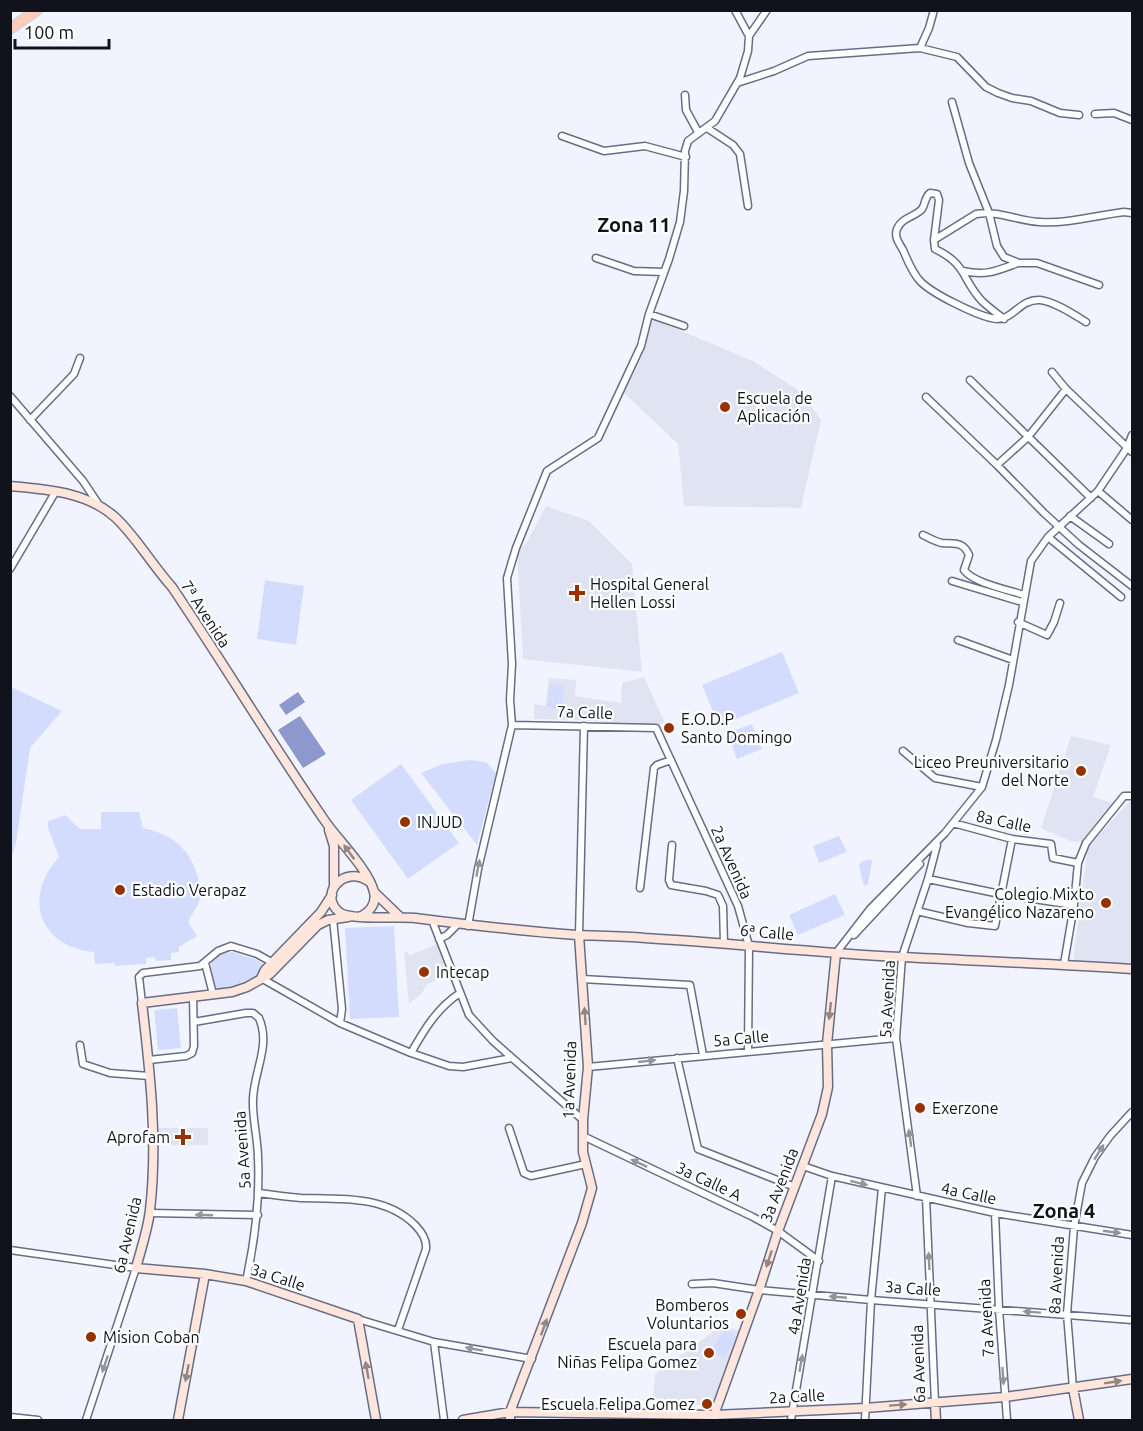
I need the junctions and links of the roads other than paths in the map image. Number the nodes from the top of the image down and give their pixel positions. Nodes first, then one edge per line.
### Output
1 (37, 10) edge
2 (735, 10) edge
3 (767, 10) edge
4 (934, 10) edge
5 (10, 28) edge
6 (749, 36) junction
7 (920, 48) junction
8 (737, 83) junction
9 (685, 94) dead end
10 (952, 102) dead end
11 (1095, 114) dead end
12 (1079, 115) dead end
13 (1132, 120) edge
14 (707, 128) junction
15 (698, 132) junction
16 (562, 136) dead end
17 (686, 157) junction
18 (748, 206) dead end
19 (989, 213) junction
20 (1132, 213) edge
21 (934, 240) junction
22 (596, 258) dead end
23 (1019, 263) junction
24 (963, 271) junction
25 (664, 272) junction
26 (1099, 285) dead end
27 (649, 314) junction
28 (1004, 319) junction
29 (1086, 322) dead end
30 (684, 326) dead end
31 (80, 358) dead end
32 (1052, 372) dead end
33 (970, 380) dead end
34 (1066, 389) junction
35 (10, 396) edge
36 (926, 397) dead end
37 (30, 420) junction
38 (1132, 435) edge
39 (1028, 437) junction
40 (1130, 450) edge
41 (997, 465) junction
42 (10, 486) edge
43 (56, 491) junction
44 (1098, 491) junction
45 (1091, 498) junction
46 (100, 507) junction
47 (1070, 516) junction
48 (1132, 520) edge
49 (1059, 527) junction
50 (922, 535) dead end
51 (1048, 537) junction
52 (1108, 544) dead end
53 (10, 569) edge
54 (952, 581) dead end
55 (1132, 586) edge
56 (1121, 597) dead end
57 (1023, 599) junction
58 (1060, 603) dead end
59 (1018, 622) junction
60 (958, 640) dead end
61 (1013, 660) junction
62 (512, 725) junction
63 (584, 726) junction
64 (656, 728) joint
65 (903, 751) dead end
66 (671, 760) junction
67 (982, 787) junction
68 (1132, 796) edge
69 (953, 823) junction
70 (327, 824) junction
71 (945, 833) junction
72 (1012, 839) junction
73 (672, 845) dead end
74 (937, 845) junction
75 (1078, 863) junction
76 (928, 879) junction
77 (368, 881) junction
78 (640, 888) dead end
79 (333, 891) junction
80 (374, 892) junction
81 (1000, 894) junction
82 (1074, 905) junction
83 (917, 911) junction
84 (399, 916) junction
85 (354, 917) junction
86 (333, 919) junction
87 (432, 920) junction
88 (458, 924) junction
89 (468, 926) junction
90 (579, 935) junction
91 (439, 939) junction
92 (724, 944) junction
93 (750, 946) junction
94 (836, 953) junction
95 (902, 957) junction
96 (205, 963) junction
97 (275, 964) junction
98 (1064, 964) junction
99 (1132, 969) edge
100 (261, 978) junction
101 (582, 979) junction
102 (460, 993) junction
103 (213, 994) junction
104 (193, 996) junction
105 (142, 1003) junction
106 (194, 1022) junction
107 (340, 1023) junction
108 (896, 1038) junction
109 (826, 1044) junction
110 (80, 1045) dead end
111 (748, 1052) junction
112 (411, 1053) junction
113 (703, 1055) junction
114 (512, 1058) junction
115 (677, 1058) junction
116 (149, 1060) junction
117 (588, 1066) junction
118 (149, 1076) junction
119 (1132, 1112) edge
120 (583, 1120) junction
121 (509, 1128) dead end
122 (583, 1136) junction
123 (586, 1164) junction
124 (803, 1166) junction
125 (832, 1176) junction
126 (795, 1187) junction
127 (882, 1188) junction
128 (259, 1193) junction
129 (917, 1196) junction
130 (926, 1198) junction
131 (150, 1213) junction
132 (995, 1213) junction
133 (258, 1215) junction
134 (1074, 1227) junction
135 (778, 1231) junction
136 (1132, 1235) edge
137 (10, 1250) edge
138 (819, 1261) junction
139 (136, 1268) junction
140 (205, 1274) junction
141 (246, 1281) junction
142 (692, 1284) dead end
143 (759, 1290) junction
144 (813, 1295) junction
145 (871, 1300) junction
146 (931, 1305) junction
147 (999, 1310) junction
148 (1067, 1314) junction
149 (358, 1319) junction
150 (1132, 1320) edge
151 (398, 1330) junction
152 (434, 1341) junction
153 (532, 1359) junction
154 (1132, 1378) edge
155 (1073, 1388) junction
156 (1005, 1397) junction
157 (935, 1403) junction
158 (865, 1408) junction
159 (510, 1416) edge
160 (614, 1416) edge
161 (791, 1416) edge
162 (10, 1417) edge
163 (713, 1418) edge
164 (38, 1420) edge
165 (86, 1420) edge
166 (178, 1420) edge
167 (376, 1420) edge
168 (444, 1420) edge
169 (463, 1420) edge
170 (865, 1420) edge
171 (936, 1420) edge
172 (1007, 1420) edge
173 (1079, 1420) edge

1 - 5 main road
2 - 6 street
3 - 6 street
4 - 7 street
6 - 8 street
7 - 8 street
7 - 12 street
8 - 14 street
9 - 15 street
10 - 19 street
11 - 13 street
14 - 15 street
14 - 18 street
15 - 17 street
16 - 17 street
17 - 25 street
19 - 20 street
19 - 21 street
19 - 23 street
21 - 24 street
21 - 28 street
22 - 25 street
23 - 24 street
23 - 26 street
24 - 28 street
25 - 27 street
27 - 30 street
27 - 62 street
28 - 29 street
31 - 37 street
32 - 34 street
33 - 39 street
34 - 39 street
34 - 40 street
35 - 37 street
36 - 41 street
37 - 46 street
38 - 40 street
39 - 41 street
39 - 45 street
40 - 44 street
41 - 49 street
42 - 43 main road, 7ª Avenida
43 - 46 main road, 7ª Avenida
43 - 53 street
44 - 45 street
44 - 48 street
45 - 47 street
46 - 70 main road, 7ª Avenida
47 - 49 street
47 - 52 street
49 - 51 street
49 - 55 street
50 - 57 street
51 - 56 street
51 - 57 street
54 - 57 street
57 - 59 street
58 - 59 street
59 - 61 street
60 - 61 street
61 - 67 street
62 - 63 street, 7a Calle
89 -> 62 street
63 - 64 street, 7a Calle
63 - 90 street, 1a Avenida
64 - 66 street, 2a Avenida
65 - 67 street
66 - 78 street
66 - 93 street, 2a Avenida
67 - 69 street
68 - 75 street
69 - 71 street
69 - 72 street, 8a Calle
77 -> 70 main road, 7ª Avenida
70 - 79 main road, 7ª Avenida
71 - 74 street
71 - 94 street
72 - 75 street, 8a Calle
72 - 81 street
73 - 92 street
74 - 76 street, 5a Avenida
74 - 94 street
75 - 82 street
76 - 81 street
76 - 83 street, 5a Avenida
77 - 79 main road
77 - 80 main road
79 - 85 main road
79 - 97 main road
80 - 84 main road
80 - 85 main road
81 - 82 street
81 - 83 street
82 - 98 street
83 - 95 street, 5a Avenida
84 - 85 main road, 6ª Calle
84 - 87 main road, 6ª Calle
85 - 86 main road, 6ª Calle
86 - 97 main road
86 - 107 street
87 - 88 main road, 6ª Calle
87 - 91 street
88 - 89 main road, 6ª Calle
88 - 91 street
89 - 90 main road, 6ª Calle
90 - 92 main road, 6ª Calle
90 - 101 main road, 1a Avenida
91 - 102 street
92 - 93 main road, 6ª Calle
93 - 94 main road, 6ª Calle
93 - 111 street, 2a Avenida
94 - 95 main road, 6ª Calle
94 -> 109 main road, 3a Avenida
95 - 98 main road, 6ª Calle
95 - 108 street, 5a Avenida
96 - 97 street
96 - 103 street
96 - 105 street, 6a Avenida
97 - 100 main road
98 - 99 main road, 6ª Calle
100 - 103 main road
100 - 107 street
101 - 113 street
117 -> 101 main road, 1a Avenida
102 - 112 street
102 - 114 street
103 - 104 main road
104 - 105 main road
104 - 106 street
105 - 116 main road, 6a Avenida
106 - 116 street
106 - 128 street, 5a Avenida
107 - 112 street
108 - 109 street, 5a Calle
129 -> 108 street, 5a Avenida
109 - 111 street, 5a Calle
109 - 124 main road, 3a Avenida
110 - 118 street
111 - 113 street, 5a Calle
112 - 114 street
113 - 115 street, 5a Calle
114 - 120 street
117 -> 115 street, 5a Calle
115 - 126 street
116 - 118 main road, 6a Avenida
117 - 120 main road, 1a Avenida
118 - 131 main road, 6a Avenida
134 -> 119 street, 8a Avenida
120 - 122 main road, 1a Avenida
121 - 123 street
122 - 123 main road, 1a Avenida
135 -> 122 street, 3a Calle A
153 -> 123 main road, 1a Avenida
124 - 125 street, 4a Calle
124 - 126 main road, 3a Avenida
125 -> 127 street, 4a Calle
125 - 138 street, 4a Avenida
126 - 135 main road, 3a Avenida
127 - 129 street, 4a Calle
127 - 145 street
128 - 133 street, 5a Avenida
128 - 151 street
129 - 130 street, 4a Calle
130 - 132 street, 4a Calle
146 -> 130 street, 6a Avenida
133 -> 131 street
131 - 139 main road, 6a Avenida
132 - 134 street, 4a Calle
132 - 147 street, 7a Avenida
133 - 141 street, 5a Avenida
134 -> 136 street, 4a Calle
134 - 148 street, 8a Avenida
135 - 138 street, 3a Calle A
135 -> 143 main road, 3a Avenida
137 - 139 street, 3a Calle
138 - 144 street, 4a Avenida
139 - 140 main road, 3a Calle
139 -> 165 street, 6a Avenida
140 - 141 main road, 3a Calle
140 -> 166 main road
141 - 149 main road, 3a Calle
142 - 143 street, 3a Calle
143 - 144 street, 3a Calle
143 - 163 main road, 3a Avenida
145 -> 144 street, 3a Calle
161 -> 144 street, 4a Avenida
145 - 146 street, 3a Calle
145 - 158 street
146 - 147 street, 3a Calle
146 - 157 street, 6a Avenida
148 -> 147 street, 3a Calle
147 -> 156 street, 7a Avenida
148 - 150 street, 3a Calle
148 - 155 street, 8a Avenida
149 - 151 street, 3a Calle
167 -> 149 main road
151 - 152 street, 3a Calle
153 -> 152 street, 3a Calle
152 - 168 street
153 - 159 main road, 1a Avenida
155 -> 154 main road, 2a Calle
155 - 156 main road, 2a Calle
155 - 173 main road, 8a Avenida
156 - 157 main road, 2a Calle
156 - 172 street, 7a Avenida
158 -> 157 main road, 2a Calle
157 - 171 main road, 6a Avenida
158 - 161 main road, 2a Calle
158 - 170 street
159 - 160 main road, 2a Calle
159 - 169 main road, 2a Calle
160 - 163 main road, 2a Calle
161 - 163 main road, 2a Calle
162 - 164 street

